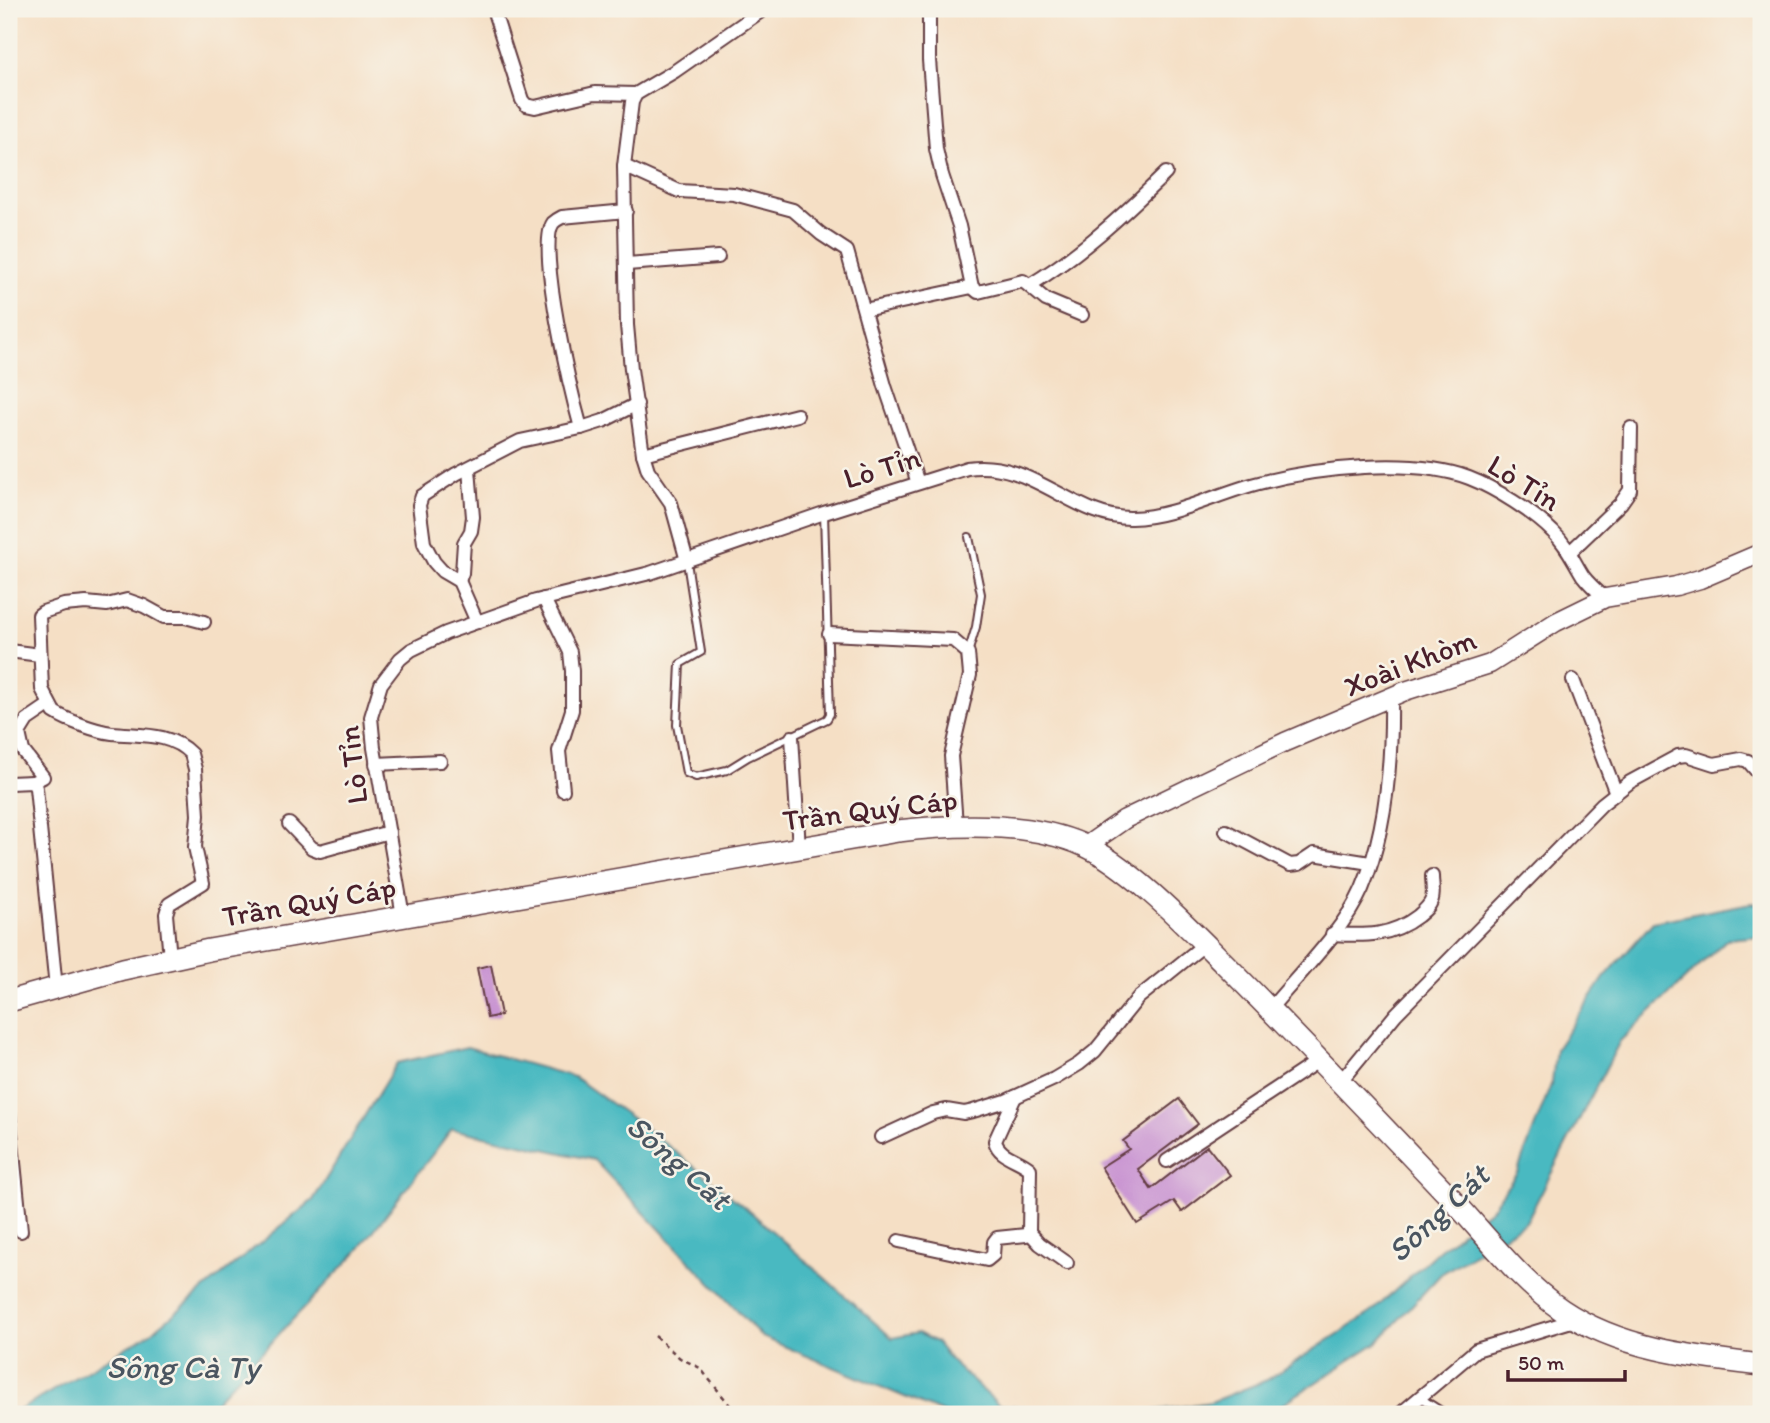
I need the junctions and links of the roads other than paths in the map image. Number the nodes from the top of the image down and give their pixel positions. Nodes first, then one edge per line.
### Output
1 (493, 9) edge
2 (764, 9) edge
3 (929, 9) edge
4 (747, 13) edge
5 (636, 94) junction
6 (624, 166) junction
7 (1166, 173) dead end
8 (626, 211) junction
9 (718, 257) dead end
10 (627, 264) junction
11 (1030, 285) junction
12 (972, 287) junction
13 (864, 310) junction
14 (1082, 315) dead end
15 (637, 404) junction
16 (797, 415) dead end
17 (581, 428) junction
18 (1631, 428) dead end
19 (643, 454) junction
20 (469, 469) junction
21 (918, 483) junction
22 (824, 513) junction
23 (969, 537) dead end
24 (1570, 552) junction
25 (1761, 553) edge
26 (687, 561) junction
27 (459, 580) junction
28 (1605, 598) junction
29 (544, 599) junction
30 (204, 622) dead end
31 (477, 622) junction
32 (829, 634) junction
33 (9, 651) edge
34 (968, 653) junction
35 (40, 655) junction
36 (1573, 680) dead end
37 (1391, 698) junction
38 (49, 705) junction
39 (792, 737) junction
40 (440, 761) dead end
41 (376, 764) junction
42 (1761, 776) edge
43 (33, 782) junction
44 (9, 783) edge
45 (563, 790) dead end
46 (1616, 793) junction
47 (289, 824) dead end
48 (956, 825) junction
49 (1226, 831) dead end
50 (389, 832) junction
51 (1086, 846) junction
52 (799, 848) junction
53 (1370, 863) junction
54 (1432, 876) dead end
55 (403, 916) junction
56 (1332, 934) junction
57 (1205, 944) junction
58 (170, 958) junction
59 (56, 988) junction
60 (9, 1001) edge
61 (1270, 1009) junction
62 (1318, 1061) junction
63 (1340, 1082) junction
64 (1015, 1097) junction
65 (9, 1113) edge
66 (881, 1137) dead end
67 (1167, 1161) dead end
68 (21, 1231) dead end
69 (1029, 1232) junction
70 (899, 1241) dead end
71 (1067, 1263) dead end
72 (1578, 1319) junction
73 (1761, 1365) edge
74 (1419, 1397) junction
75 (1400, 1414) edge
76 (1446, 1414) edge

1 - 5 street
2 - 4 street
3 - 12 street
4 - 5 street
5 - 6 street
6 - 8 street
6 - 13 street
7 - 11 street
8 - 10 street
8 - 17 street
9 - 10 street
10 - 15 street
11 - 12 street
11 - 14 street
12 - 13 street
13 - 21 street
15 - 17 street
15 - 19 street
16 - 19 street
17 - 20 street
18 - 24 street
19 - 26 street
20 - 27 street
20 - 27 street
21 - 22 street, Lò Tỉn
21 - 24 street, Lò Tỉn
22 - 26 street, Lò Tỉn
22 - 32 lane
23 - 34 lane
24 - 28 street, Lò Tỉn
25 - 28 street, Xoài Khòm
26 - 29 street, Lò Tỉn
26 - 39 lane
27 - 31 street
28 - 37 street, Xoài Khòm
29 - 31 street, Lò Tỉn
29 - 45 street
30 - 35 street
31 - 41 street, Lò Tỉn
32 - 34 street
32 - 39 lane
33 - 35 street
34 - 48 street
35 - 38 street
36 - 46 street
37 - 51 street, Xoài Khòm
37 - 53 street
38 - 43 street
38 - 58 street
39 - 52 street
40 - 41 street
41 - 50 street, Lò Tỉn
42 - 46 street
43 - 44 street
43 - 59 street
46 - 63 street
47 - 50 street
48 - 51 main road, Trần Quý Cáp
48 - 52 main road, Trần Quý Cáp
49 - 53 street
50 - 55 street, Lò Tỉn
51 - 57 main road, Trần Quý Cáp
52 - 55 main road, Trần Quý Cáp
53 - 56 street
54 - 56 street
55 - 58 main road, Trần Quý Cáp
56 - 61 street
57 - 61 main road, Trần Quý Cáp
57 - 64 street
58 - 59 main road, Trần Quý Cáp
59 - 60 main road, Trần Quý Cáp
61 - 62 main road, Trần Quý Cáp
62 - 63 main road, Trần Quý Cáp
62 - 67 street
63 - 72 main road, Trần Quý Cáp
64 - 66 street
64 - 69 street
65 - 68 street
69 - 70 street
69 - 71 street
72 - 73 main road, Trần Quý Cáp
72 - 74 street
74 - 75 street
74 - 76 lane

